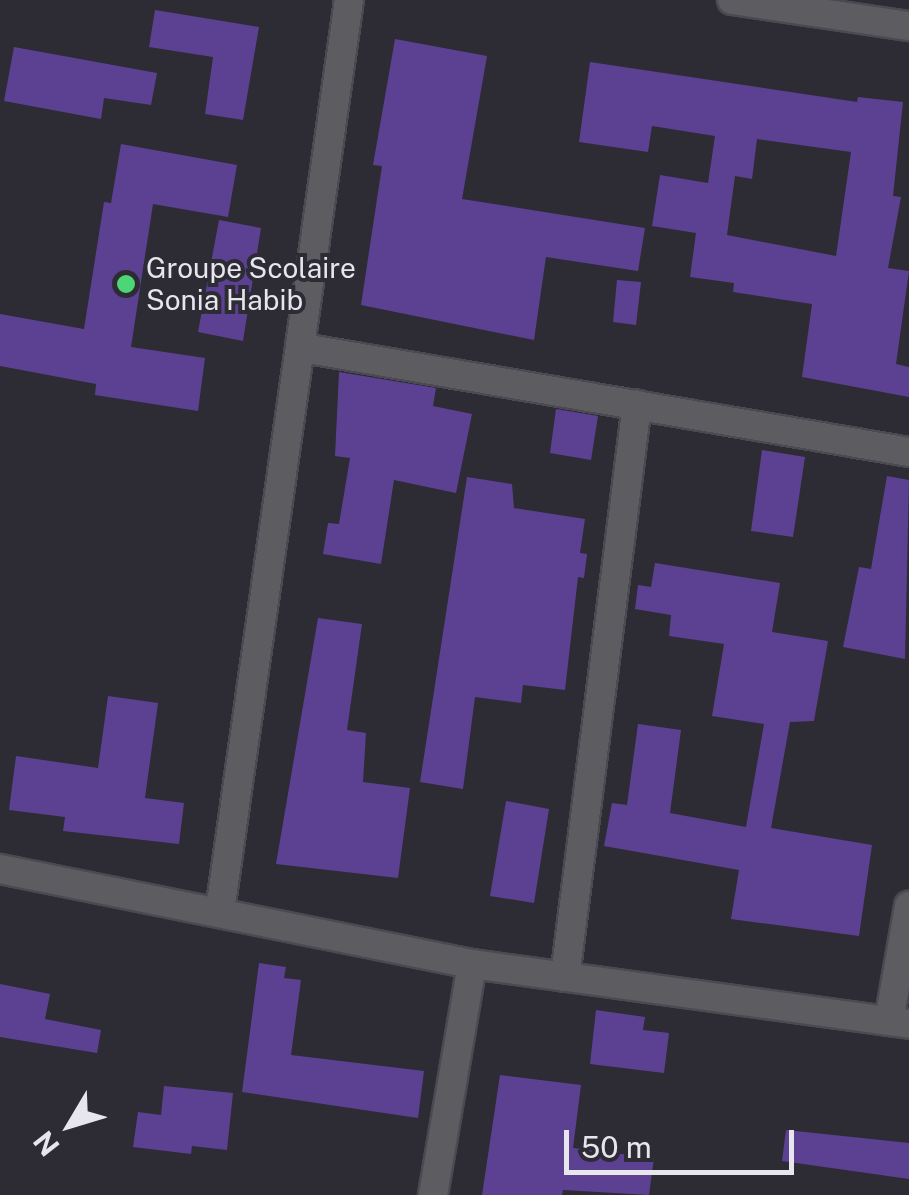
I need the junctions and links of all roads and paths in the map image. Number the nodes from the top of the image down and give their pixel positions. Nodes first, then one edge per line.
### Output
1 (349, 0) edge
2 (732, 0) edge
3 (909, 26) edge
4 (304, 348) junction
5 (637, 405) junction
6 (909, 452) edge
7 (0, 869) edge
8 (909, 906) edge
9 (220, 911) junction
10 (472, 964) junction
11 (565, 977) junction
12 (899, 1023) edge
13 (433, 1195) edge

1 - 4 street
2 - 3 street
4 - 5 street
4 - 9 street
5 - 6 street
5 - 11 street
7 - 9 street
8 - 12 street
9 - 10 street
10 - 11 street
10 - 13 street
11 - 12 street

